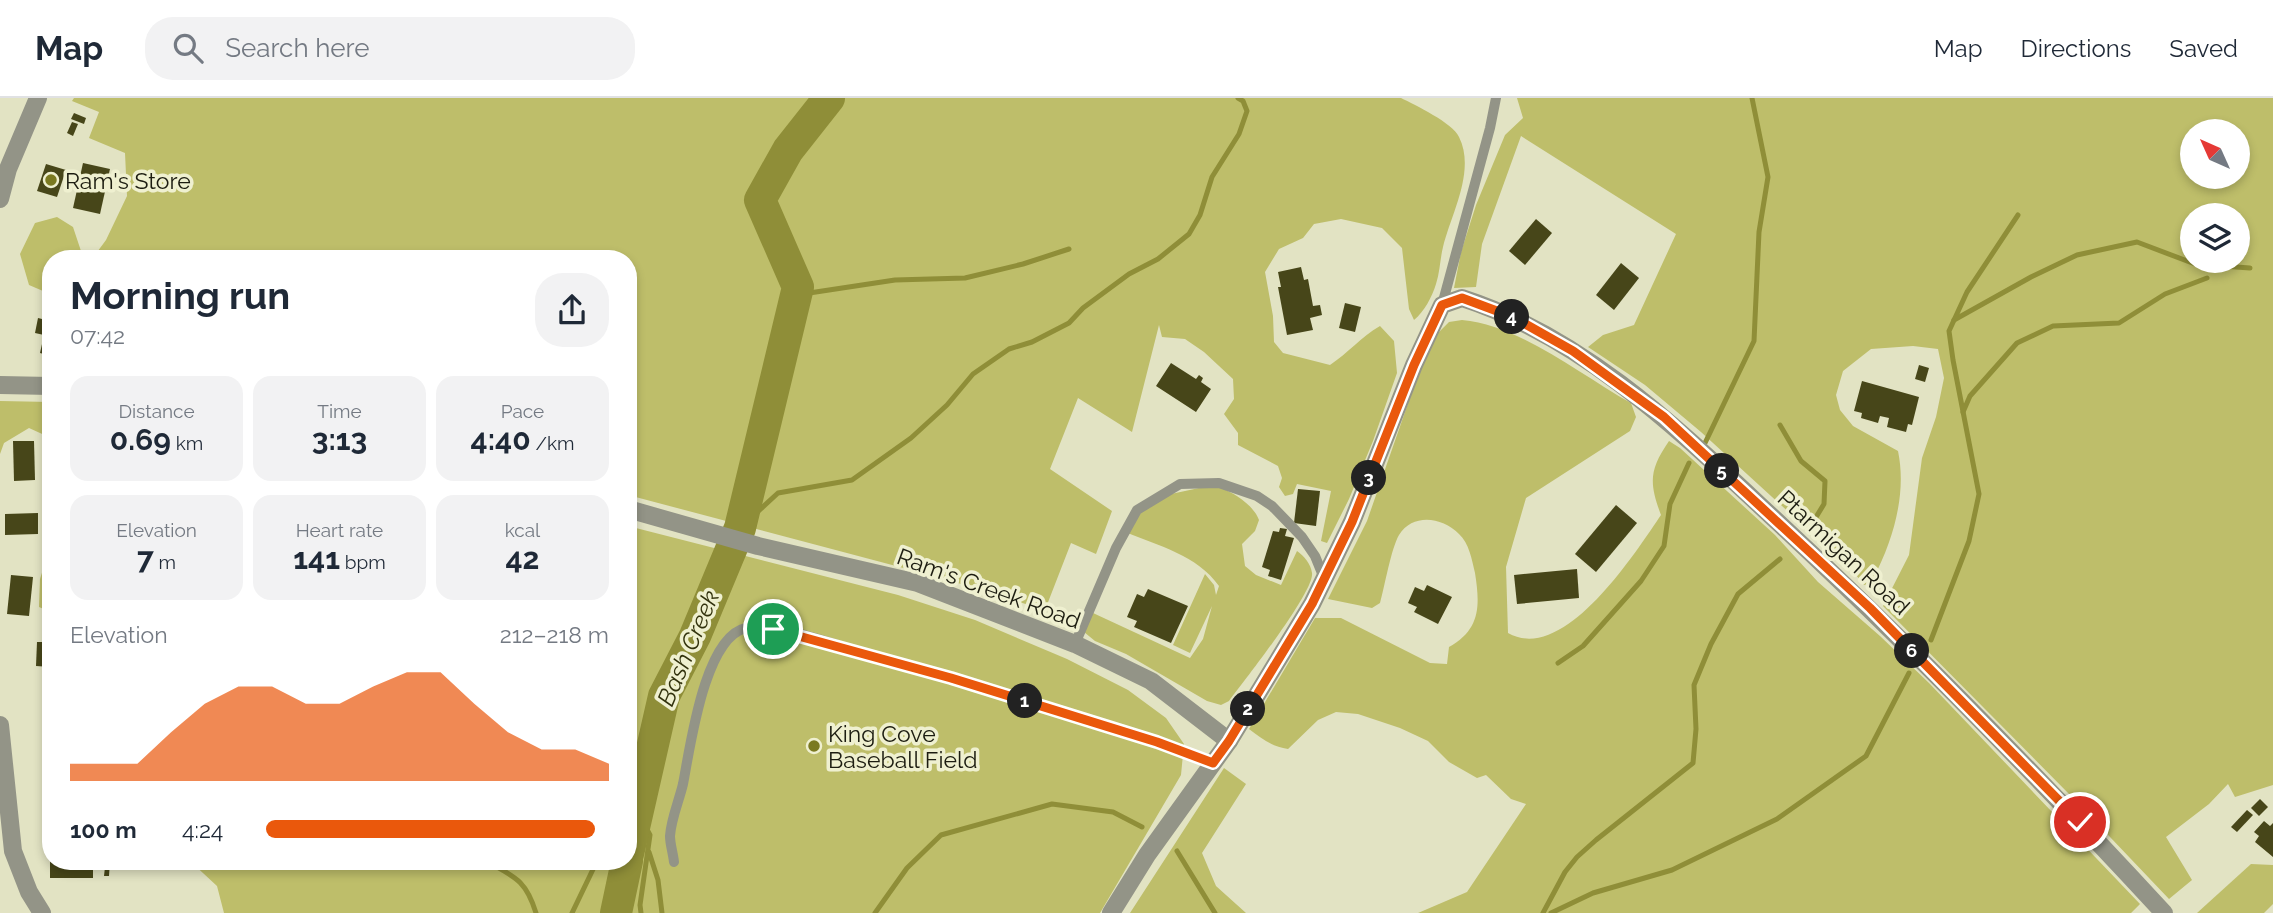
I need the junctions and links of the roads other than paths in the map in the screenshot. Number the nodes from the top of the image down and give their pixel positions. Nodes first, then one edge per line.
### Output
1 (38, 98) edge
2 (1496, 98) edge
3 (0, 199) edge
4 (1442, 305) junction
5 (0, 385) edge
6 (42, 386) edge
7 (637, 512) edge
8 (1324, 578) junction
9 (1075, 644) junction
10 (0, 725) edge
11 (1229, 741) junction
12 (1213, 763) junction
13 (674, 862) dead end
14 (42, 913) edge
15 (1111, 913) edge
16 (2164, 913) edge

1 - 3 street
2 - 4 lane
4 - 8 street
4 - 16 street, Ptarmigan Road
5 - 6 street
7 - 9 street, Ram's Creek Road
8 - 9 lane
8 - 11 street
9 - 11 street, Ram's Creek Road
10 - 14 street
11 - 12 street
12 - 13 lane
12 - 15 street

